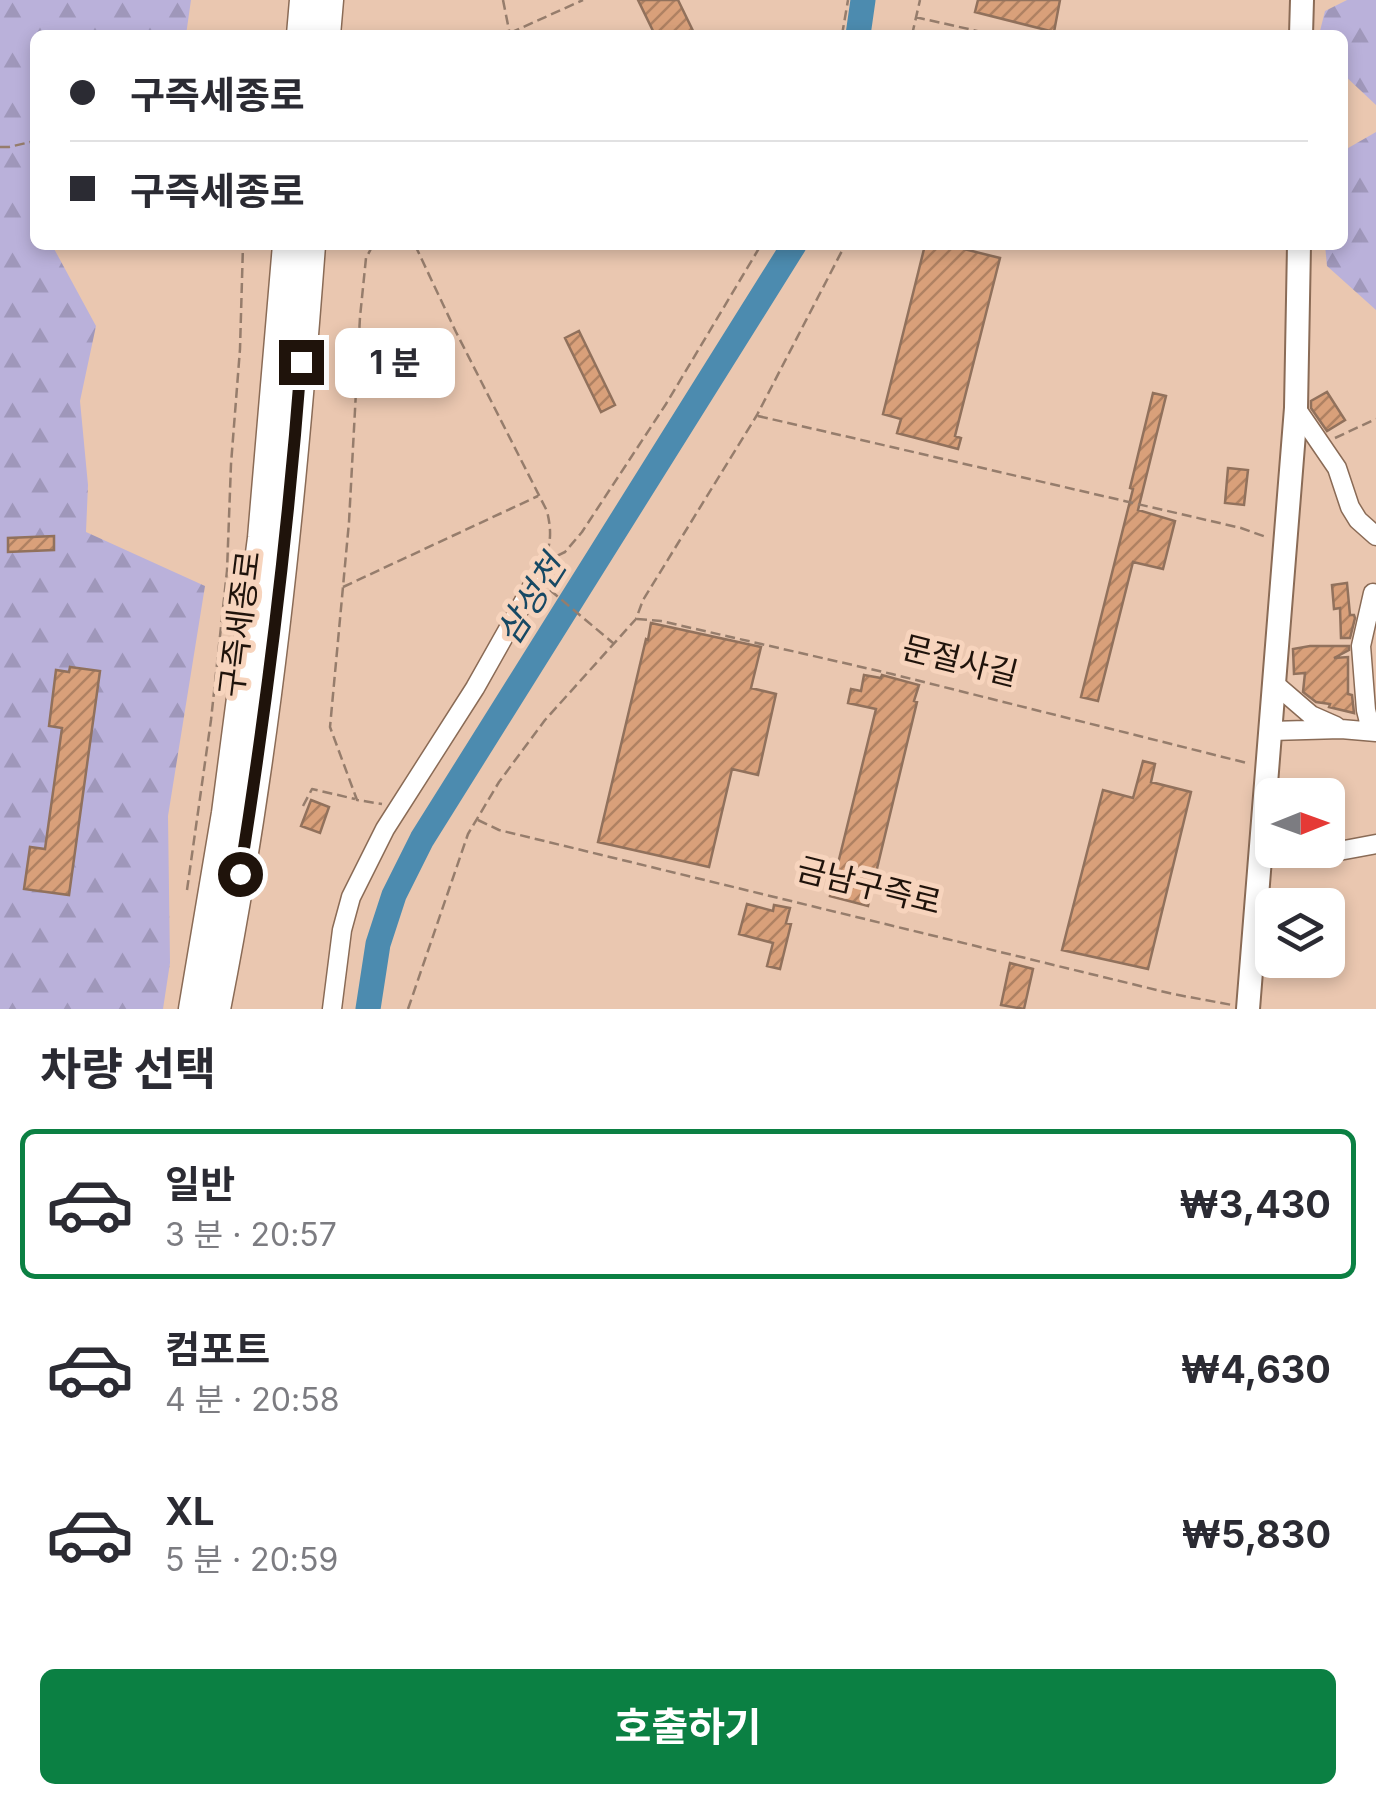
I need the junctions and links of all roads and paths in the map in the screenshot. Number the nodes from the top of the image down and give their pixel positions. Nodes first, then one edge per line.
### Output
1 (304, 0) edge
2 (329, 0) edge
3 (503, 0) edge
4 (583, 0) edge
5 (848, 0) edge
6 (920, 0) edge
7 (1302, 0) edge
8 (916, 17) junction
9 (302, 30) edge
10 (326, 30) edge
11 (509, 30) edge
12 (519, 30) edge
13 (843, 30) edge
14 (913, 30) edge
15 (973, 30) edge
16 (1302, 30) edge
17 (30, 141) edge
18 (0, 146) edge
19 (243, 250) edge
20 (287, 250) edge
21 (311, 250) edge
22 (370, 250) edge
23 (418, 250) edge
24 (758, 250) edge
25 (842, 250) edge
26 (1299, 250) edge
27 (1296, 408) junction
28 (757, 415) junction
29 (1376, 419) edge
30 (1319, 440) junction
31 (539, 495) junction
32 (1376, 536) edge
33 (1286, 546) junction
34 (542, 583) joint
35 (343, 587) junction
36 (1373, 592) dead end
37 (636, 619) junction
38 (614, 644) junction
39 (1275, 684) junction
40 (1341, 728) junction
41 (1271, 731) junction
42 (1373, 731) edge
43 (1268, 768) junction
44 (1268, 778) edge
45 (357, 800) junction
46 (303, 806) dead end
47 (399, 806) junction
48 (476, 819) junction
49 (1376, 844) edge
50 (1345, 850) edge
51 (1265, 868) edge
52 (187, 890) dead end
53 (1248, 1008) edge
54 (193, 1009) edge
55 (216, 1009) edge
56 (332, 1009) edge
57 (408, 1009) edge

1 - 9 highway
2 - 10 highway
3 - 11 path
4 - 12 path
5 - 13 path
6 - 8 path
7 - 16 main road
8 - 14 path
8 - 15 path
17 - 18 path
19 - 52 path
20 - 54 highway, 구즉세종로
21 - 55 highway, 구즉세종로
22 - 35 path
23 - 31 path
24 - 31 path
25 - 28 path
26 - 27 main road
27 - 30 street
27 - 33 main road
28 - 33 path
28 - 37 path
29 - 30 path
30 - 32 street
31 - 35 path
33 - 39 main road
34 - 38 path
34 - 47 street
35 - 45 path
36 - 42 street
37 - 38 path
37 - 43 path, 문절사길
38 - 48 path
39 - 40 street
39 - 41 main road
40 - 41 street
40 - 42 street
41 - 43 main road
43 - 44 main road
45 - 46 path
45 - 47 path
47 - 56 street
48 - 53 path, 금남구즉로
48 - 57 path
49 - 50 street
51 - 53 main road

